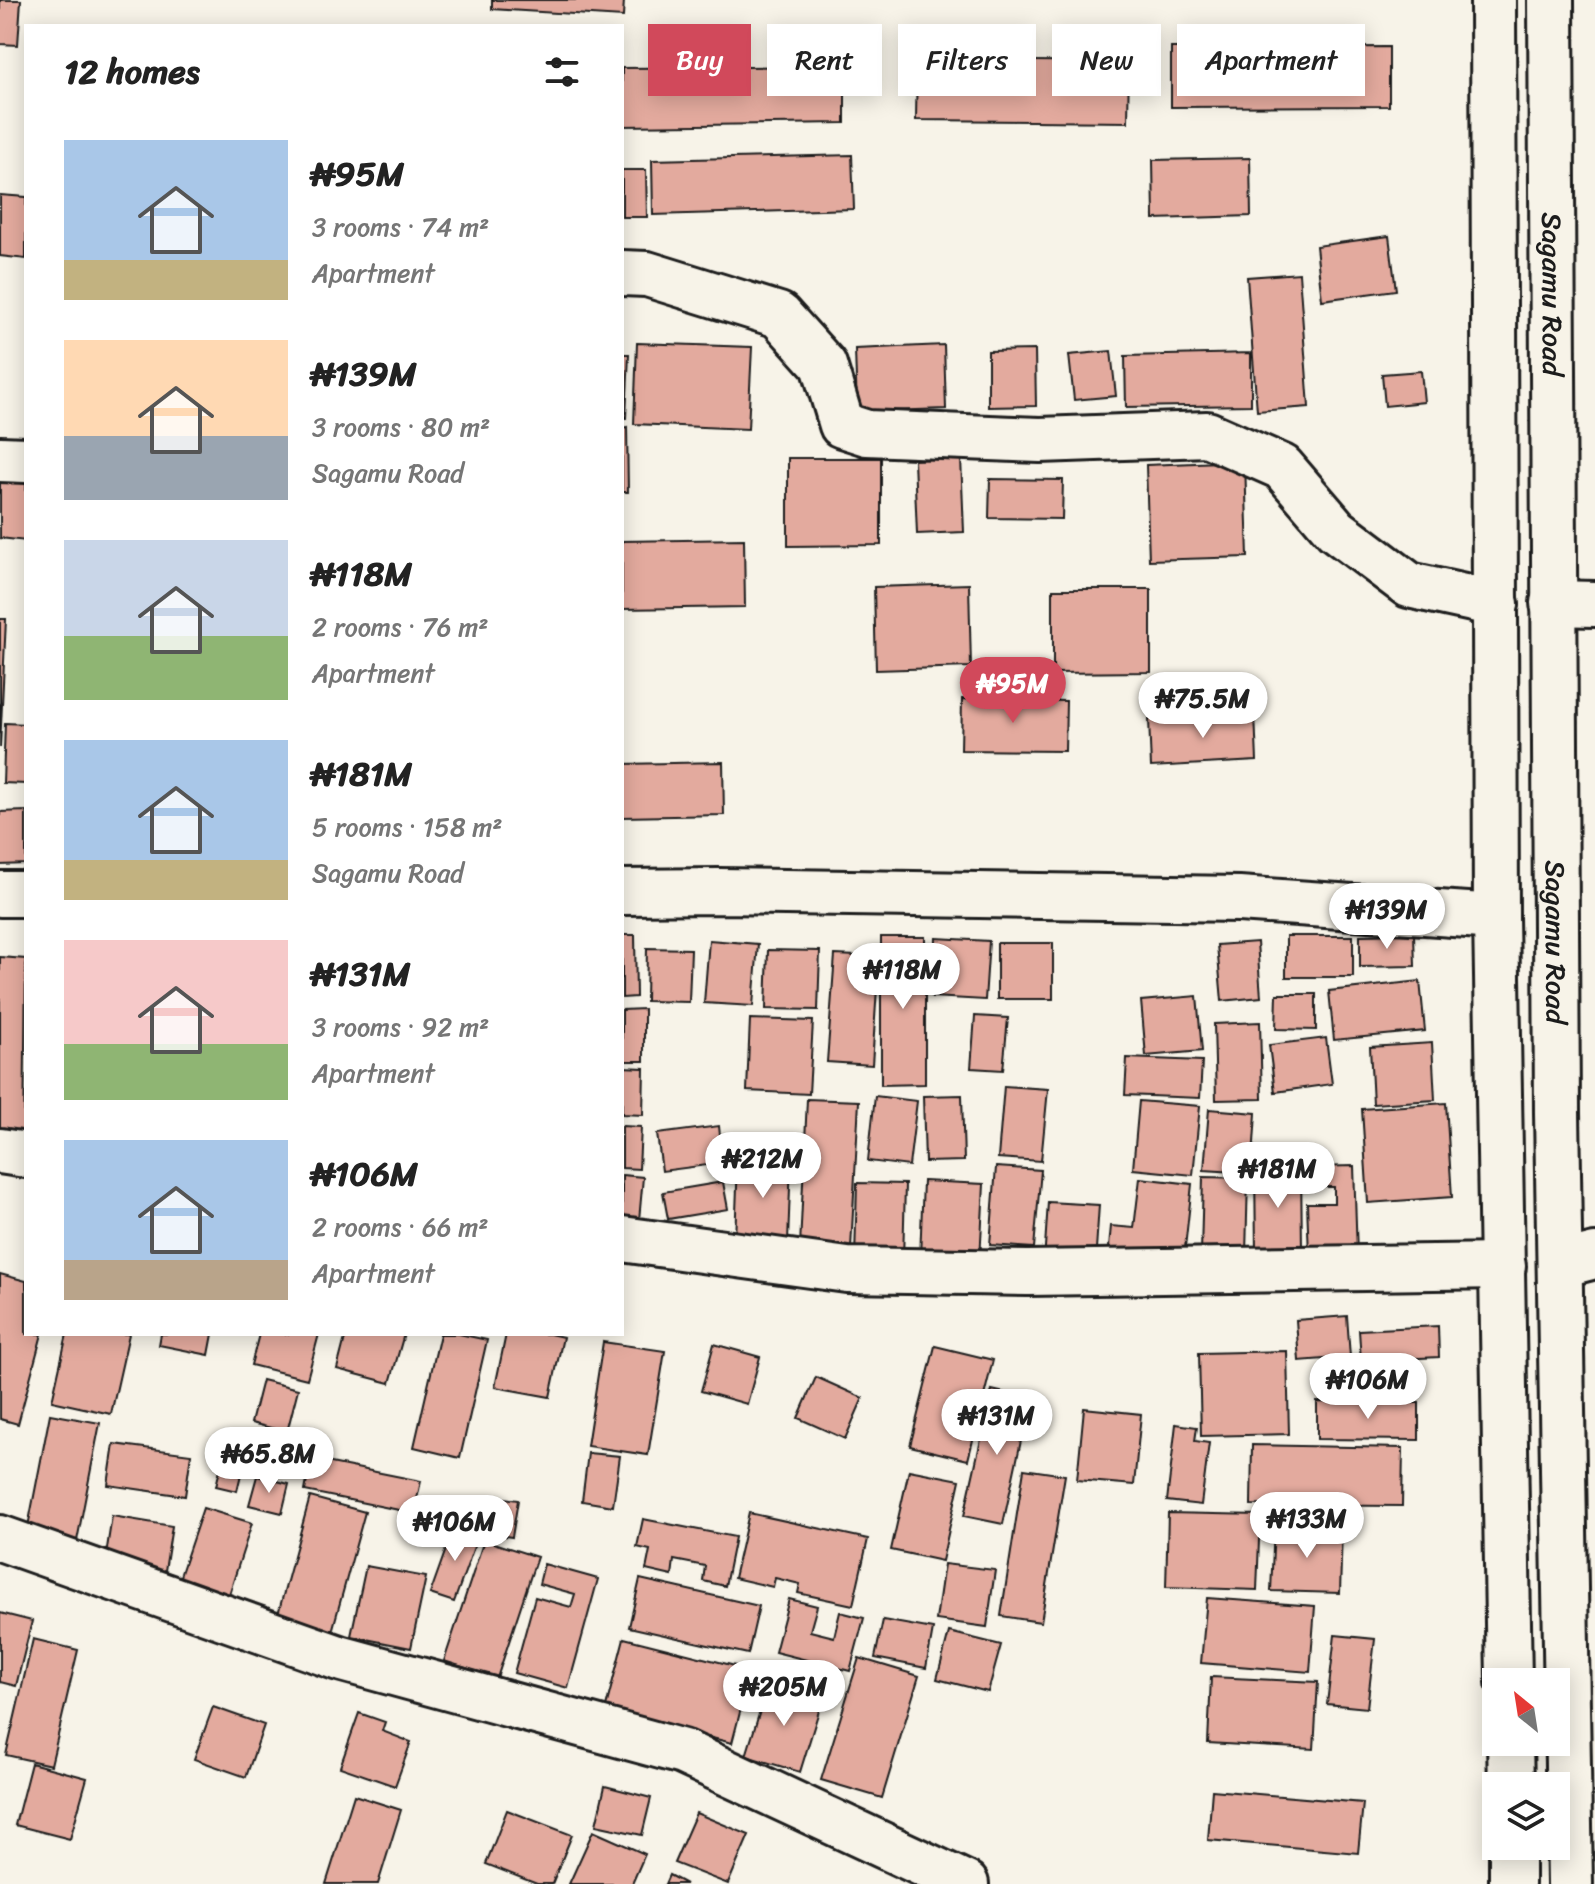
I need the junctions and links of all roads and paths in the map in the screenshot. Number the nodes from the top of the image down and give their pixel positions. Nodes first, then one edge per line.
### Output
1 (1493, 0) edge
2 (1551, 0) edge
3 (624, 273) edge
4 (0, 459) edge
5 (24, 460) edge
6 (1574, 603) edge
7 (1496, 604) junction
8 (624, 892) edge
9 (0, 894) edge
10 (24, 894) edge
11 (1496, 917) junction
12 (0, 1151) edge
13 (24, 1155) edge
14 (624, 1239) edge
15 (1578, 1261) edge
16 (1503, 1266) junction
17 (0, 1538) edge
18 (1509, 1668) edge
19 (1512, 1860) edge
20 (966, 1884) edge
21 (1512, 1884) edge
22 (1570, 1884) edge

1 - 7 main road, Sagamu Road
2 - 6 main road, Sagamu Road
3 - 7 main road
4 - 5 main road
6 - 15 main road, Sagamu Road
7 - 11 main road, Sagamu Road
8 - 11 main road
9 - 10 main road
11 - 16 main road, Sagamu Road
12 - 13 main road
14 - 16 main road
15 - 22 main road, Sagamu Road
16 - 18 main road, Sagamu Road
17 - 20 main road
19 - 21 main road

